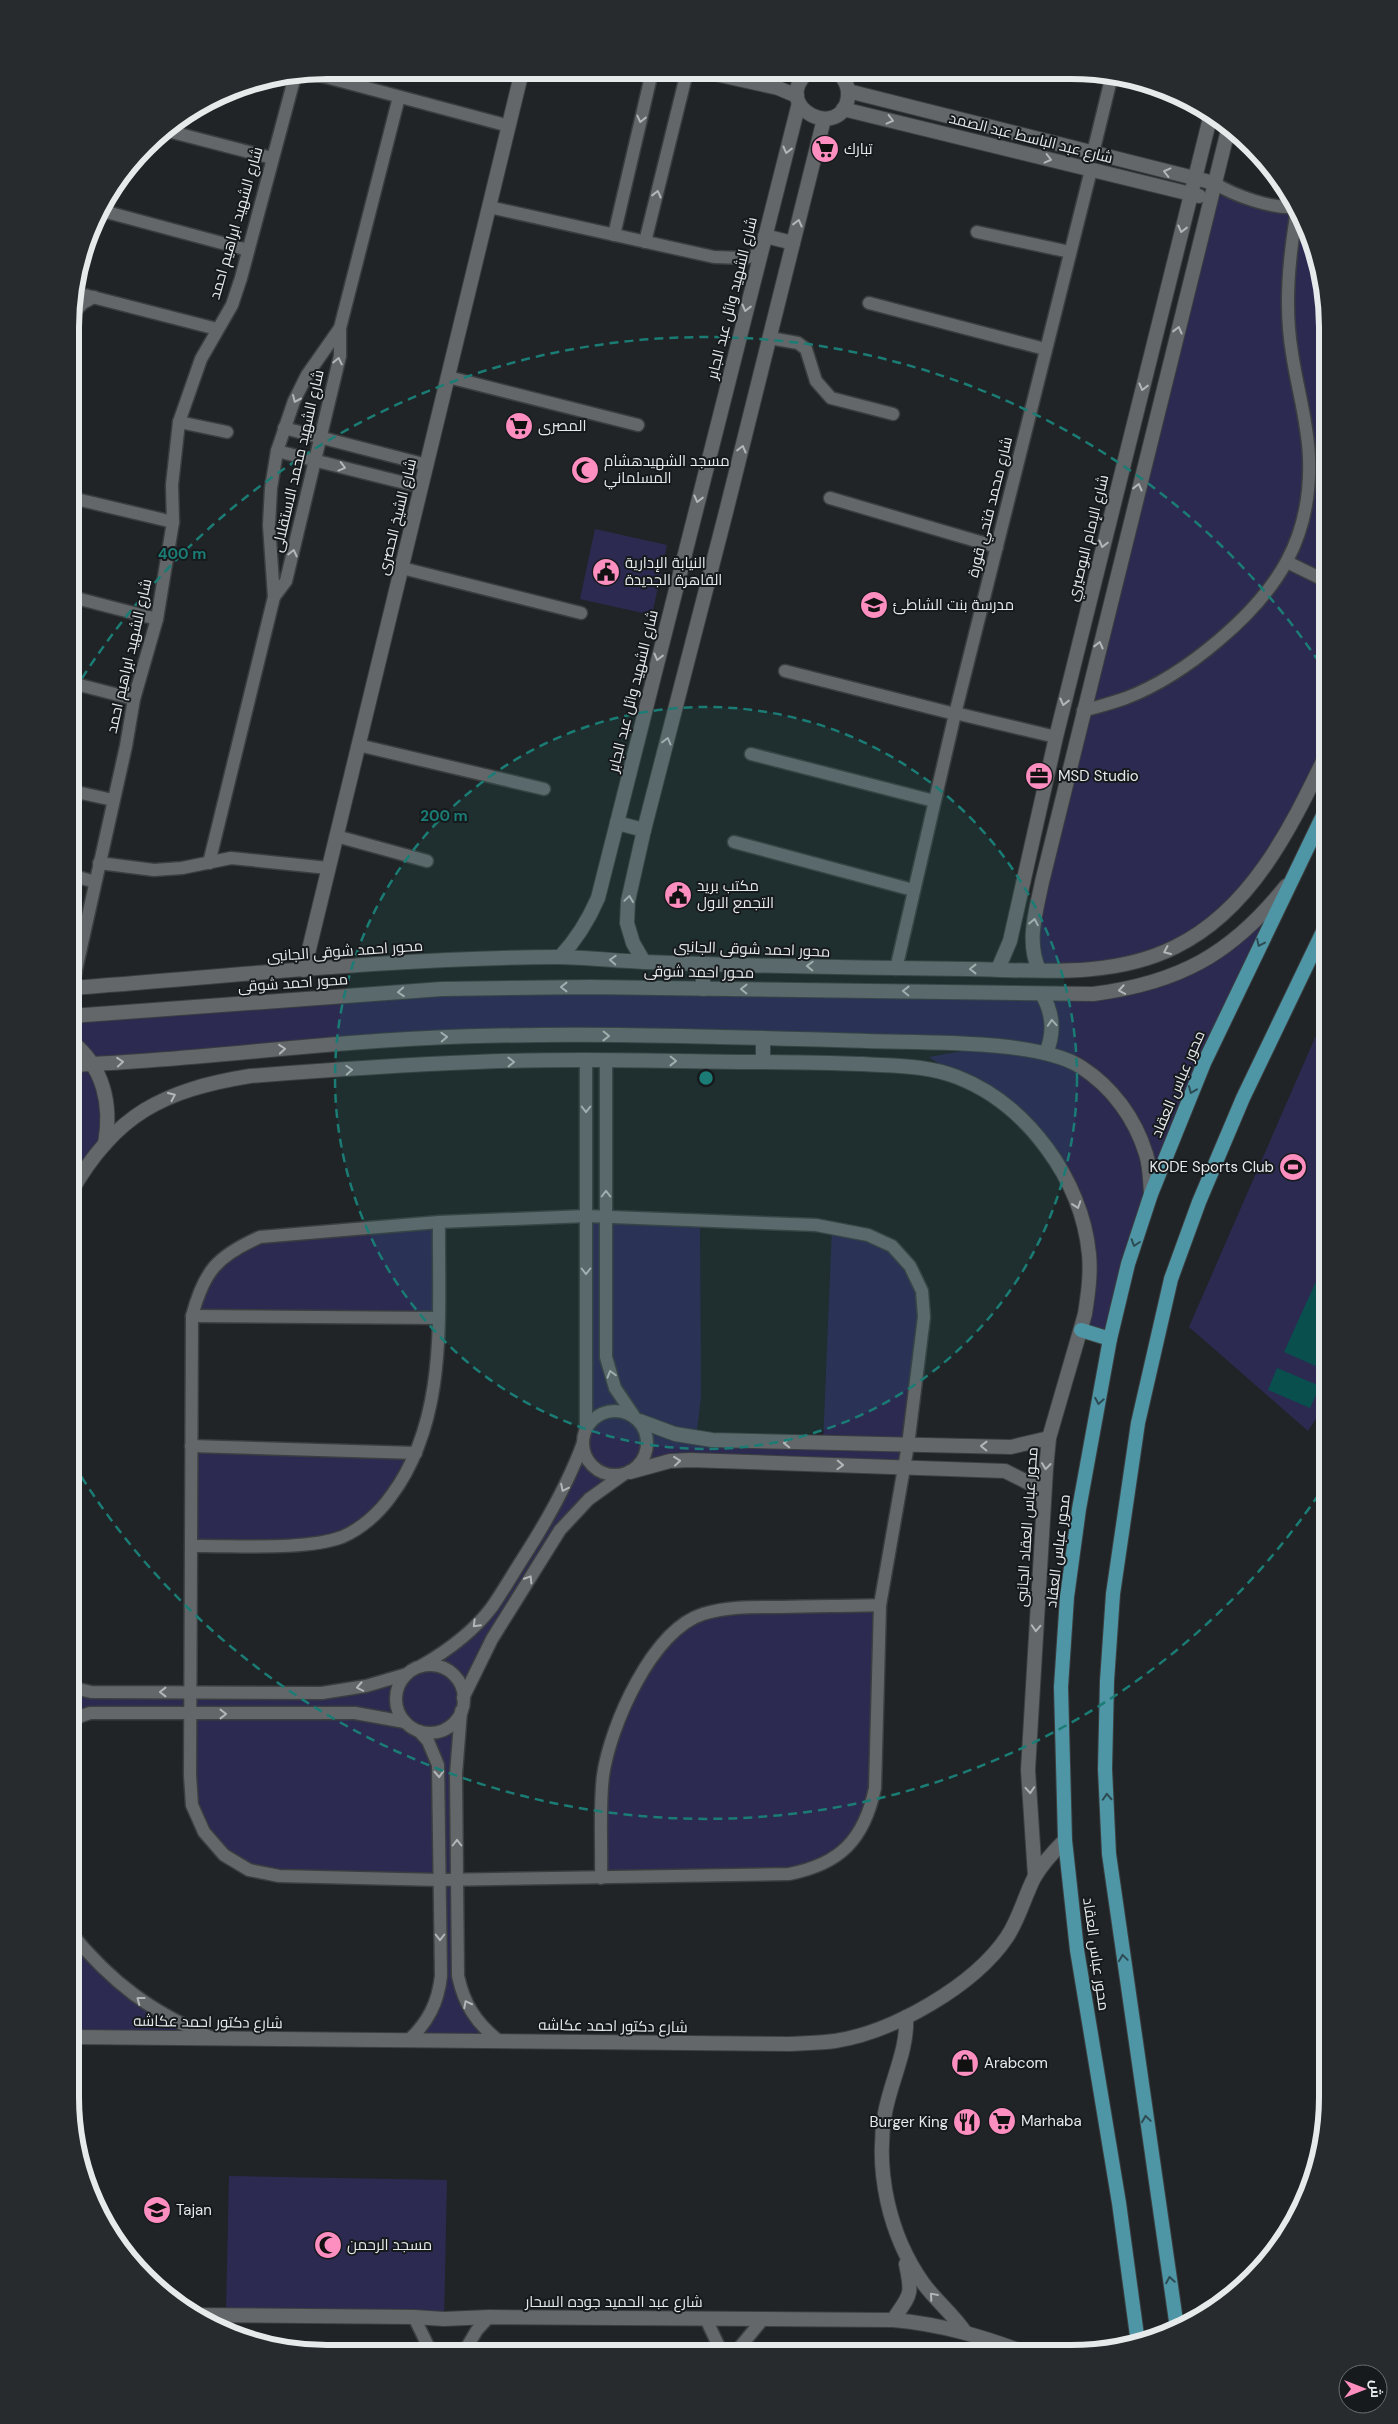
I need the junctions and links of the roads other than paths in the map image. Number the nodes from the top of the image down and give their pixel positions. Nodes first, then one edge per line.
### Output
1 (333, 79) edge
2 (520, 79) edge
3 (650, 79) edge
4 (685, 79) edge
5 (738, 79) edge
6 (803, 79) edge
7 (843, 79) edge
8 (294, 81) edge
9 (1110, 82) edge
10 (848, 91) junction
11 (399, 97) junction
12 (798, 100) junction
13 (843, 109) junction
14 (824, 119) junction
15 (1209, 121) edge
16 (509, 126) junction
17 (173, 132) edge
18 (1227, 134) edge
19 (1093, 153) junction
20 (272, 158) junction
21 (1091, 170) junction
22 (1195, 178) junction
23 (1214, 184) junction
24 (1191, 194) junction
25 (1230, 194) junction
26 (1211, 199) junction
27 (489, 207) junction
28 (1289, 208) edge
29 (107, 212) edge
30 (1295, 220) edge
31 (977, 232) dead end
32 (614, 235) junction
33 (765, 236) junction
34 (645, 242) junction
35 (794, 243) junction
36 (248, 250) junction
37 (1070, 252) junction
38 (760, 254) junction
39 (81, 294) edge
40 (94, 297) junction
41 (869, 303) dead end
42 (80, 306) edge
43 (340, 328) junction
44 (217, 329) junction
45 (770, 338) junction
46 (1045, 349) junction
47 (448, 377) junction
48 (893, 414) dead end
49 (179, 422) junction
50 (638, 425) dead end
51 (284, 428) junction
52 (226, 432) dead end
53 (320, 437) junction
54 (278, 451) junction
55 (315, 460) junction
56 (427, 465) junction
57 (421, 487) junction
58 (830, 498) dead end
59 (79, 500) edge
60 (172, 522) junction
61 (997, 547) junction
62 (1288, 562) junction
63 (402, 568) junction
64 (1319, 578) edge
65 (274, 598) junction
66 (79, 600) edge
67 (581, 613) dead end
68 (157, 619) junction
69 (786, 671) dead end
70 (79, 685) edge
71 (134, 700) junction
72 (1083, 712) junction
73 (955, 713) junction
74 (1056, 737) junction
75 (358, 745) junction
76 (751, 754) dead end
77 (1319, 769) edge
78 (544, 789) dead end
79 (79, 793) edge
80 (113, 800) junction
81 (934, 801) junction
82 (617, 823) junction
83 (1319, 823) edge
84 (644, 830) junction
85 (336, 836) junction
86 (734, 842) dead end
87 (427, 861) dead end
88 (99, 863) junction
89 (209, 863) junction
90 (328, 868) junction
91 (79, 877) edge
92 (1290, 881) junction
93 (95, 882) junction
94 (913, 890) junction
95 (1319, 940) edge
96 (79, 956) edge
97 (560, 957) junction
98 (644, 962) junction
99 (703, 964) junction
100 (896, 969) junction
101 (304, 970) junction
102 (998, 970) junction
103 (1039, 970) junction
104 (79, 987) edge
105 (703, 989) junction
106 (1042, 994) junction
107 (79, 1015) edge
108 (763, 1038) junction
109 (79, 1049) edge
110 (1046, 1053) junction
111 (586, 1060) junction
112 (606, 1060) junction
113 (763, 1062) junction
114 (93, 1064) junction
115 (79, 1065) edge
116 (104, 1144) junction
117 (79, 1174) edge
118 (1151, 1194) junction
119 (586, 1216) junction
120 (606, 1216) junction
121 (439, 1222) junction
122 (192, 1316) junction
123 (438, 1318) junction
124 (1081, 1330) junction
125 (1110, 1340) junction
126 (637, 1418) junction
127 (586, 1429) junction
128 (1049, 1438) junction
129 (583, 1443) junction
130 (908, 1445) junction
131 (191, 1446) junction
132 (416, 1453) junction
133 (903, 1467) junction
134 (627, 1473) junction
135 (1044, 1498) junction
136 (191, 1546) junction
137 (880, 1605) junction
138 (422, 1666) junction
139 (407, 1674) junction
140 (79, 1689) edge
141 (191, 1692) junction
142 (462, 1704) junction
143 (190, 1714) junction
144 (79, 1717) edge
145 (405, 1722) junction
146 (419, 1731) junction
147 (1065, 1840) junction
148 (1036, 1876) junction
149 (601, 1878) junction
150 (457, 1879) junction
151 (440, 1880) junction
152 (79, 1943) edge
153 (906, 2017) junction
154 (79, 2037) edge
155 (214, 2039) junction
156 (408, 2040) junction
157 (498, 2041) junction
158 (906, 2256) junction
159 (206, 2314) edge
160 (226, 2314) junction
161 (414, 2317) junction
162 (490, 2318) junction
163 (215, 2319) edge
164 (706, 2319) junction
165 (763, 2320) junction
166 (893, 2320) junction
167 (1176, 2322) edge
168 (965, 2332) junction
169 (1137, 2336) edge
170 (428, 2345) edge
171 (468, 2345) edge
172 (718, 2345) edge
173 (742, 2345) edge
174 (1002, 2345) edge

1 - 11 street
2 - 16 street, شارع الشيخ الحصرى
3 -> 32 street
34 -> 4 street
5 - 12 street
6 - 12 street, شارع الشهيد وائل عبد الجابر
7 - 10 street
8 - 20 street, شارع الشهيد ابراهيم احمد
9 - 19 street
10 - 13 street
10 - 19 street, شارع عبد الباسط عبد الصمد
11 - 16 street
11 - 43 street, شارع الشهيد محمد الاستقلالى
12 - 14 street
12 -> 33 street, شارع الشهيد وائل عبد الجابر
13 - 14 street
13 -> 21 street, شارع عبد الباسط عبد الصمد
35 -> 14 street
15 - 22 street, شارع الإمام البوصيري
16 - 27 street, شارع الشيخ الحصرى
17 - 20 street
18 - 23 street
22 -> 19 street, شارع عبد الباسط عبد الصمد
20 - 36 street, شارع الشهيد ابراهيم احمد
21 - 24 street, شارع عبد الباسط عبد الصمد
21 - 37 street, شارع محمد فتحي قورة
22 - 23 street, شارع عبد الباسط عبد الصمد
22 - 24 street, شارع الإمام البوصيري
23 - 25 street
23 - 26 street
24 - 26 street, شارع عبد الباسط عبد الصمد
24 -> 74 street, شارع الإمام البوصيري
25 - 26 street
25 - 28 street
72 -> 26 street
27 - 32 street
27 - 47 street, شارع الشيخ الحصرى
29 - 36 street
30 - 62 street
31 - 37 street
32 - 34 street
33 - 35 street
33 - 38 street, شارع الشهيد وائل عبد الجابر
34 - 38 street
35 - 45 street
36 - 44 street, شارع الشهيد ابراهيم احمد
37 - 46 street, شارع محمد فتحي قورة
38 -> 82 street, شارع الشهيد وائل عبد الجابر
39 - 40 street
40 - 42 street
40 - 44 street
41 - 46 street
43 -> 51 street, شارع الشهيد محمد الاستقلالى
53 -> 43 street, شارع الشهيد محمد الاستقلالى
44 - 49 street, شارع الشهيد ابراهيم احمد
45 - 48 street
84 -> 45 street
46 - 61 street, شارع محمد فتحي قورة
47 - 50 street
47 - 56 street, شارع الشيخ الحصرى
49 - 52 street
49 - 60 street, شارع الشهيد ابراهيم احمد
51 - 53 street
51 - 54 street, شارع الشهيد محمد الاستقلالى
53 - 55 street, شارع الشهيد محمد الاستقلالى
53 - 56 street
54 - 55 street
54 - 65 street, شارع الشهيد محمد الاستقلالى
55 -> 57 street
65 -> 55 street, شارع الشهيد محمد الاستقلالى
56 - 57 street, شارع الشيخ الحصرى
57 - 63 street, شارع الشيخ الحصرى
58 - 61 street
59 - 60 street
60 - 68 street, شارع الشهيد ابراهيم احمد
61 - 73 street, شارع محمد فتحي قورة
62 - 64 street
62 - 72 street
63 - 67 street
63 - 75 street, شارع الشيخ الحصرى
65 - 89 street, شارع الشهيد محمد الاستقلالى
66 - 68 street
68 - 71 street, شارع الشهيد ابراهيم احمد
69 - 73 street
70 - 71 street
71 - 80 street, شارع الشهيد ابراهيم احمد
103 -> 72 street
73 - 74 street
73 - 81 street, شارع محمد فتحي قورة
74 - 102 street, شارع الإمام البوصيري
75 - 78 street
75 - 85 street, شارع الشيخ الحصرى
76 - 81 street
77 -> 103 street, محور احمد شوقى الجانبى
79 - 80 street
80 - 88 street, شارع الشهيد ابراهيم احمد
81 - 94 street, شارع محمد فتحي قورة
82 - 84 street
82 - 97 street, شارع الشهيد وائل عبد الجابر
83 - 92 main road, محور عباس العقاد
98 -> 84 street
85 - 87 street
85 - 90 street, شارع الشيخ الحصرى
86 - 94 street
88 - 89 street
88 - 93 street, شارع الشهيد ابراهيم احمد
89 - 90 street
90 - 101 street, شارع الشيخ الحصرى
91 - 93 street
92 -> 106 street, محور احمد شوقى
92 -> 118 main road, محور عباس العقاد
93 - 96 street, شارع الشهيد ابراهيم احمد
94 - 100 street, شارع محمد فتحي قورة
167 -> 95 main road, محور عباس العقاد
98 -> 97 street, محور احمد شوقى الجانبى
97 - 101 street, محور احمد شوقى الجانبى
98 - 99 street, محور احمد شوقى الجانبى
100 -> 99 street, محور احمد شوقى الجانبى
99 - 105 street
102 -> 100 street, محور احمد شوقى الجانبى
101 - 104 street, محور احمد شوقى الجانبى
102 - 103 street, محور احمد شوقى الجانبى
106 -> 105 street, محور احمد شوقى
105 -> 107 street, محور احمد شوقى
110 -> 106 street
108 - 110 street
108 - 113 street
114 -> 108 street
109 - 114 street
110 - 118 street
111 - 112 street
116 -> 111 street
111 -> 119 street
112 -> 113 street
120 -> 112 street
113 -> 124 street, محور عباس العقاد الجانبى
114 - 115 street
114 - 116 street
116 - 117 street
118 -> 125 main road, محور عباس العقاد
119 - 120 street
119 - 121 street
119 -> 127 street
126 -> 120 street
120 - 130 street
121 - 122 street
121 - 123 street
122 - 123 street
122 - 131 street
123 - 132 street
124 - 125 main road
124 - 128 street, محور عباس العقاد الجانبى
125 -> 147 main road, محور عباس العقاد
126 - 127 street
130 -> 126 street
126 - 134 street
127 - 129 street
128 -> 130 street
128 -> 135 street, محور عباس العقاد الجانبى
129 - 134 street
129 -> 138 street
130 - 133 street
131 - 132 street
131 - 136 street
132 - 136 street
134 -> 133 street
133 - 135 street
133 - 137 street
142 -> 134 street
135 -> 148 street, محور عباس العقاد الجانبى
136 - 141 street
137 - 149 street
137 - 149 street
138 - 139 street
138 - 142 street
139 -> 141 street
139 - 145 street
141 -> 140 street
141 - 143 street
142 - 146 street
150 -> 142 street
143 - 144 street
143 -> 145 street
143 - 151 street
145 - 146 street
146 -> 151 street
147 - 148 street, شارع دكتور احمد عكاشه
147 - 169 main road, محور عباس العقاد
148 - 153 street, شارع دكتور احمد عكاشه
149 - 150 street
150 - 151 street
157 -> 150 street
151 -> 156 street
155 -> 152 street
153 - 157 street, شارع دكتور احمد عكاشه
153 - 158 street
154 - 155 street, شارع دكتور احمد عكاشه
155 - 156 street, شارع دكتور احمد عكاشه
156 - 157 street, شارع دكتور احمد عكاشه
158 - 166 street
168 -> 158 street
159 - 160 street, شارع عبد الحميد جوده السحار
160 - 161 street, شارع عبد الحميد جوده السحار
160 - 163 street
161 - 162 street, شارع عبد الحميد جوده السحار
161 - 170 street
162 - 164 street, شارع عبد الحميد جوده السحار
162 - 171 street
164 - 165 street, شارع عبد الحميد جوده السحار
164 - 172 street
165 - 166 street, شارع عبد الحميد جوده السحار
165 - 173 street
166 - 168 street, شارع عبد الحميد جوده السحار
168 - 174 street, شارع عبد الحميد جوده السحار

